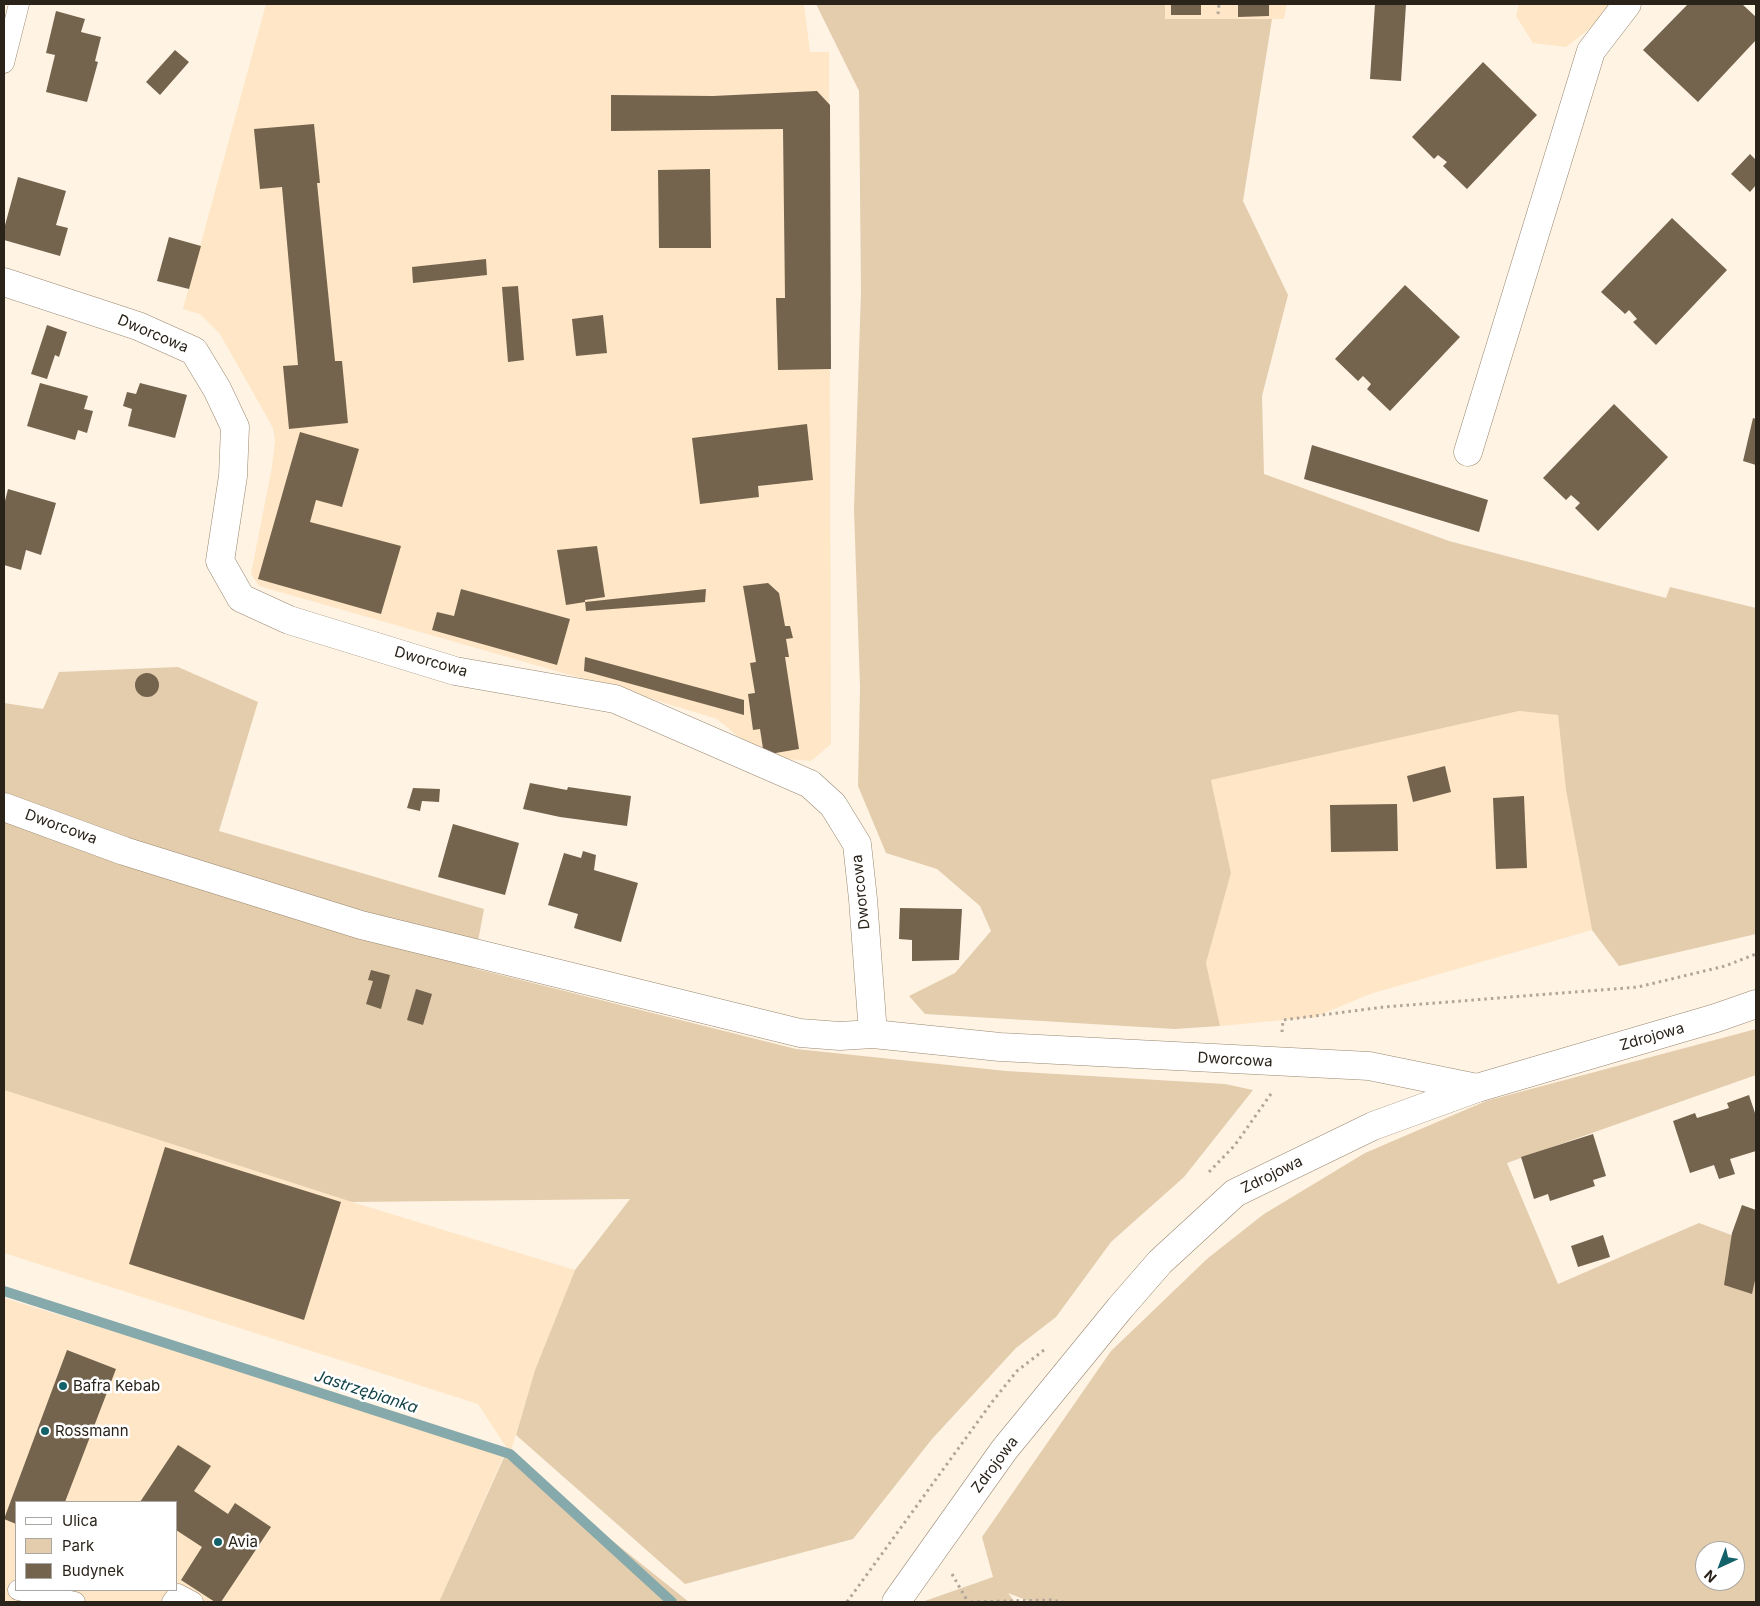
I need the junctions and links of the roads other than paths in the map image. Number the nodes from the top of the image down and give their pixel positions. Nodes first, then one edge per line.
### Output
1 (19, 4) edge
2 (1628, 4) edge
3 (4, 64) edge
4 (4, 282) edge
5 (1468, 452) dead end
6 (4, 807) edge
7 (1756, 1004) edge
8 (872, 1034) junction
9 (1477, 1088) junction
10 (22, 1591) edge
11 (75, 1602) edge
12 (172, 1602) edge
13 (193, 1602) edge
14 (896, 1602) edge

1 - 3 lane
2 - 5 street
4 - 8 street, Dworcowa
6 - 8 street, Dworcowa
7 - 9 street, Zdrojowa
8 - 9 street, Dworcowa
9 - 14 street, Zdrojowa
10 - 11 lane
12 - 13 lane

